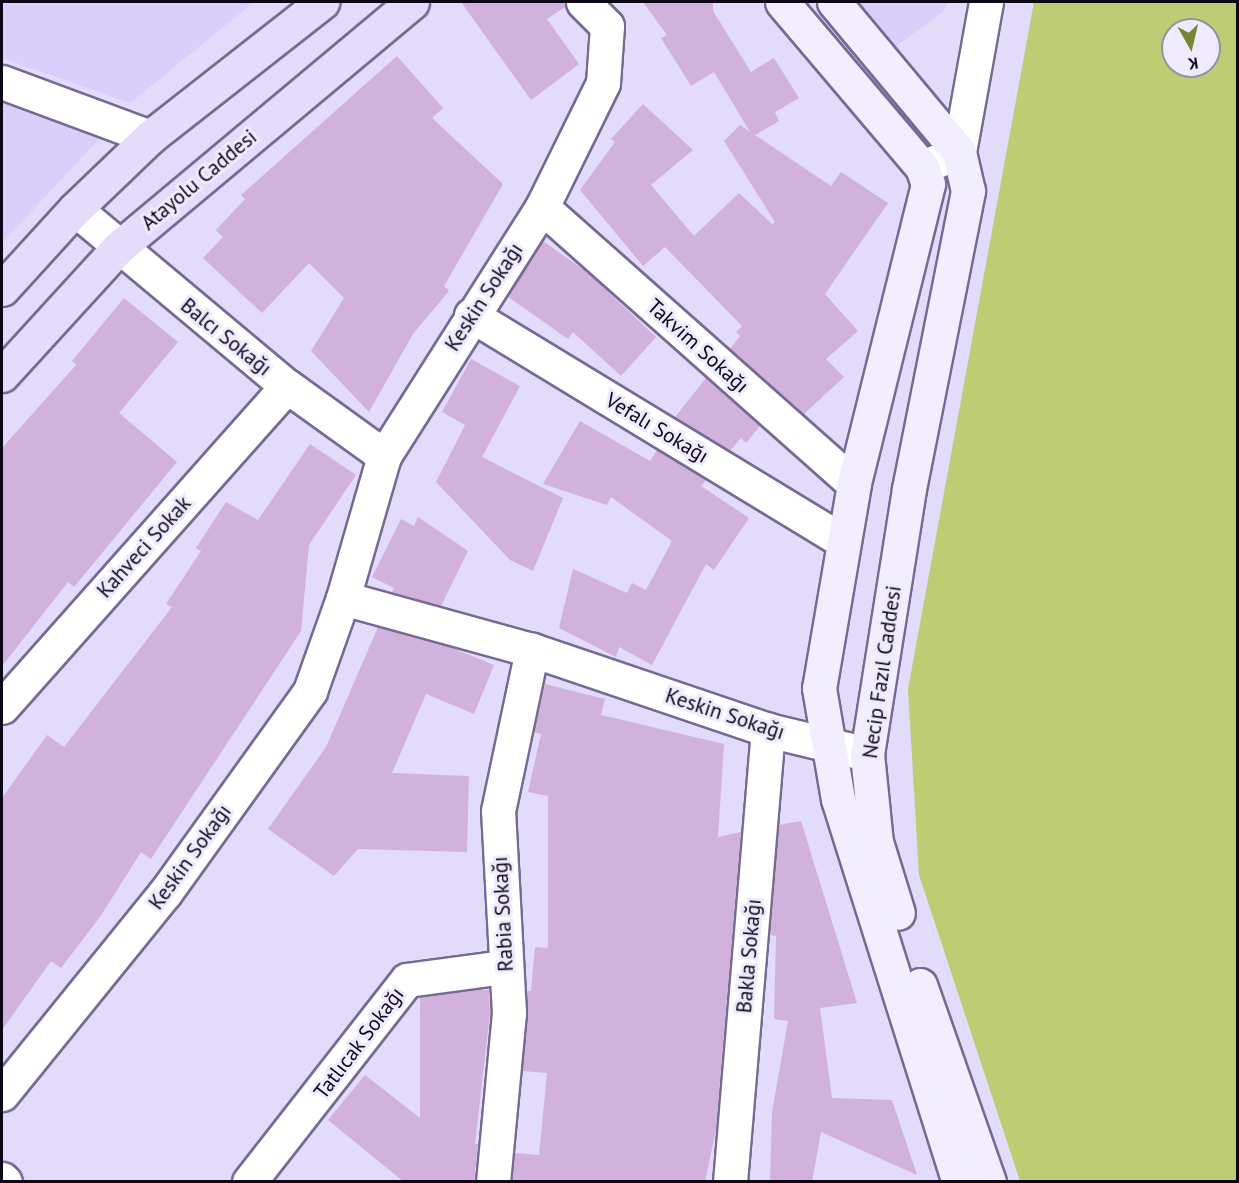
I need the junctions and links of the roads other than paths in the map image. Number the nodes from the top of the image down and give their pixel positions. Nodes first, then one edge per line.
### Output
1 (322, 2) edge
2 (412, 2) edge
3 (583, 2) edge
4 (782, 2) edge
5 (834, 2) edge
6 (986, 2) edge
7 (2, 82) edge
8 (150, 137) junction
9 (959, 152) junction
10 (922, 167) junction
11 (542, 207) junction
12 (75, 209) junction
13 (118, 248) junction
14 (2, 289) edge
15 (471, 315) junction
16 (2, 375) edge
17 (287, 386) junction
18 (384, 456) junction
19 (854, 484) junction
20 (842, 541) junction
21 (343, 598) junction
22 (532, 650) junction
23 (2, 707) edge
24 (768, 730) junction
25 (829, 746) junction
26 (867, 754) junction
27 (505, 967) junction
28 (2, 1094) edge
29 (249, 1182) edge
30 (493, 1182) edge
31 (730, 1182) edge
32 (959, 1182) edge
33 (989, 1182) edge

1 - 8 main road
2 - 13 main road, Atayolu Caddesi
3 - 11 street, Keskin Sokağı
4 - 10 street
5 - 9 street, Necip Fazıl Caddesi
6 - 9 street, Necip Fazıl Caddesi
7 - 8 street
8 - 12 main road
9 - 10 street
9 - 26 street, Necip Fazıl Caddesi
10 - 19 street, Necip Fazıl Caddesi
11 - 15 street, Keskin Sokağı
11 - 19 street, Takvim Sokağı
12 - 13 street, Balcı Sokağı
12 - 14 main road
13 - 16 main road, Atayolu Caddesi
13 - 17 street, Balcı Sokağı
15 - 18 street, Keskin Sokağı
15 - 20 street, Vefalı Sokağı
17 - 18 street, Balcı Sokağı
17 - 23 street, Kahveci Sokak
18 - 21 street, Keskin Sokağı
19 - 20 street, Necip Fazıl Caddesi
20 - 25 street, Necip Fazıl Caddesi
21 - 22 street, Keskin Sokağı
21 - 28 street, Keskin Sokağı
22 - 24 street, Keskin Sokağı
22 - 27 street, Rabia Sokağı
24 - 25 street, Keskin Sokağı
24 - 31 street, Bakla Sokağı
25 - 26 street, Keskin Sokağı
25 - 32 street, Necip Fazıl Caddesi
26 - 33 street, Necip Fazıl Caddesi
27 - 29 street, Tatlıcak Sokağı
27 - 30 street, Rabia Sokağı

